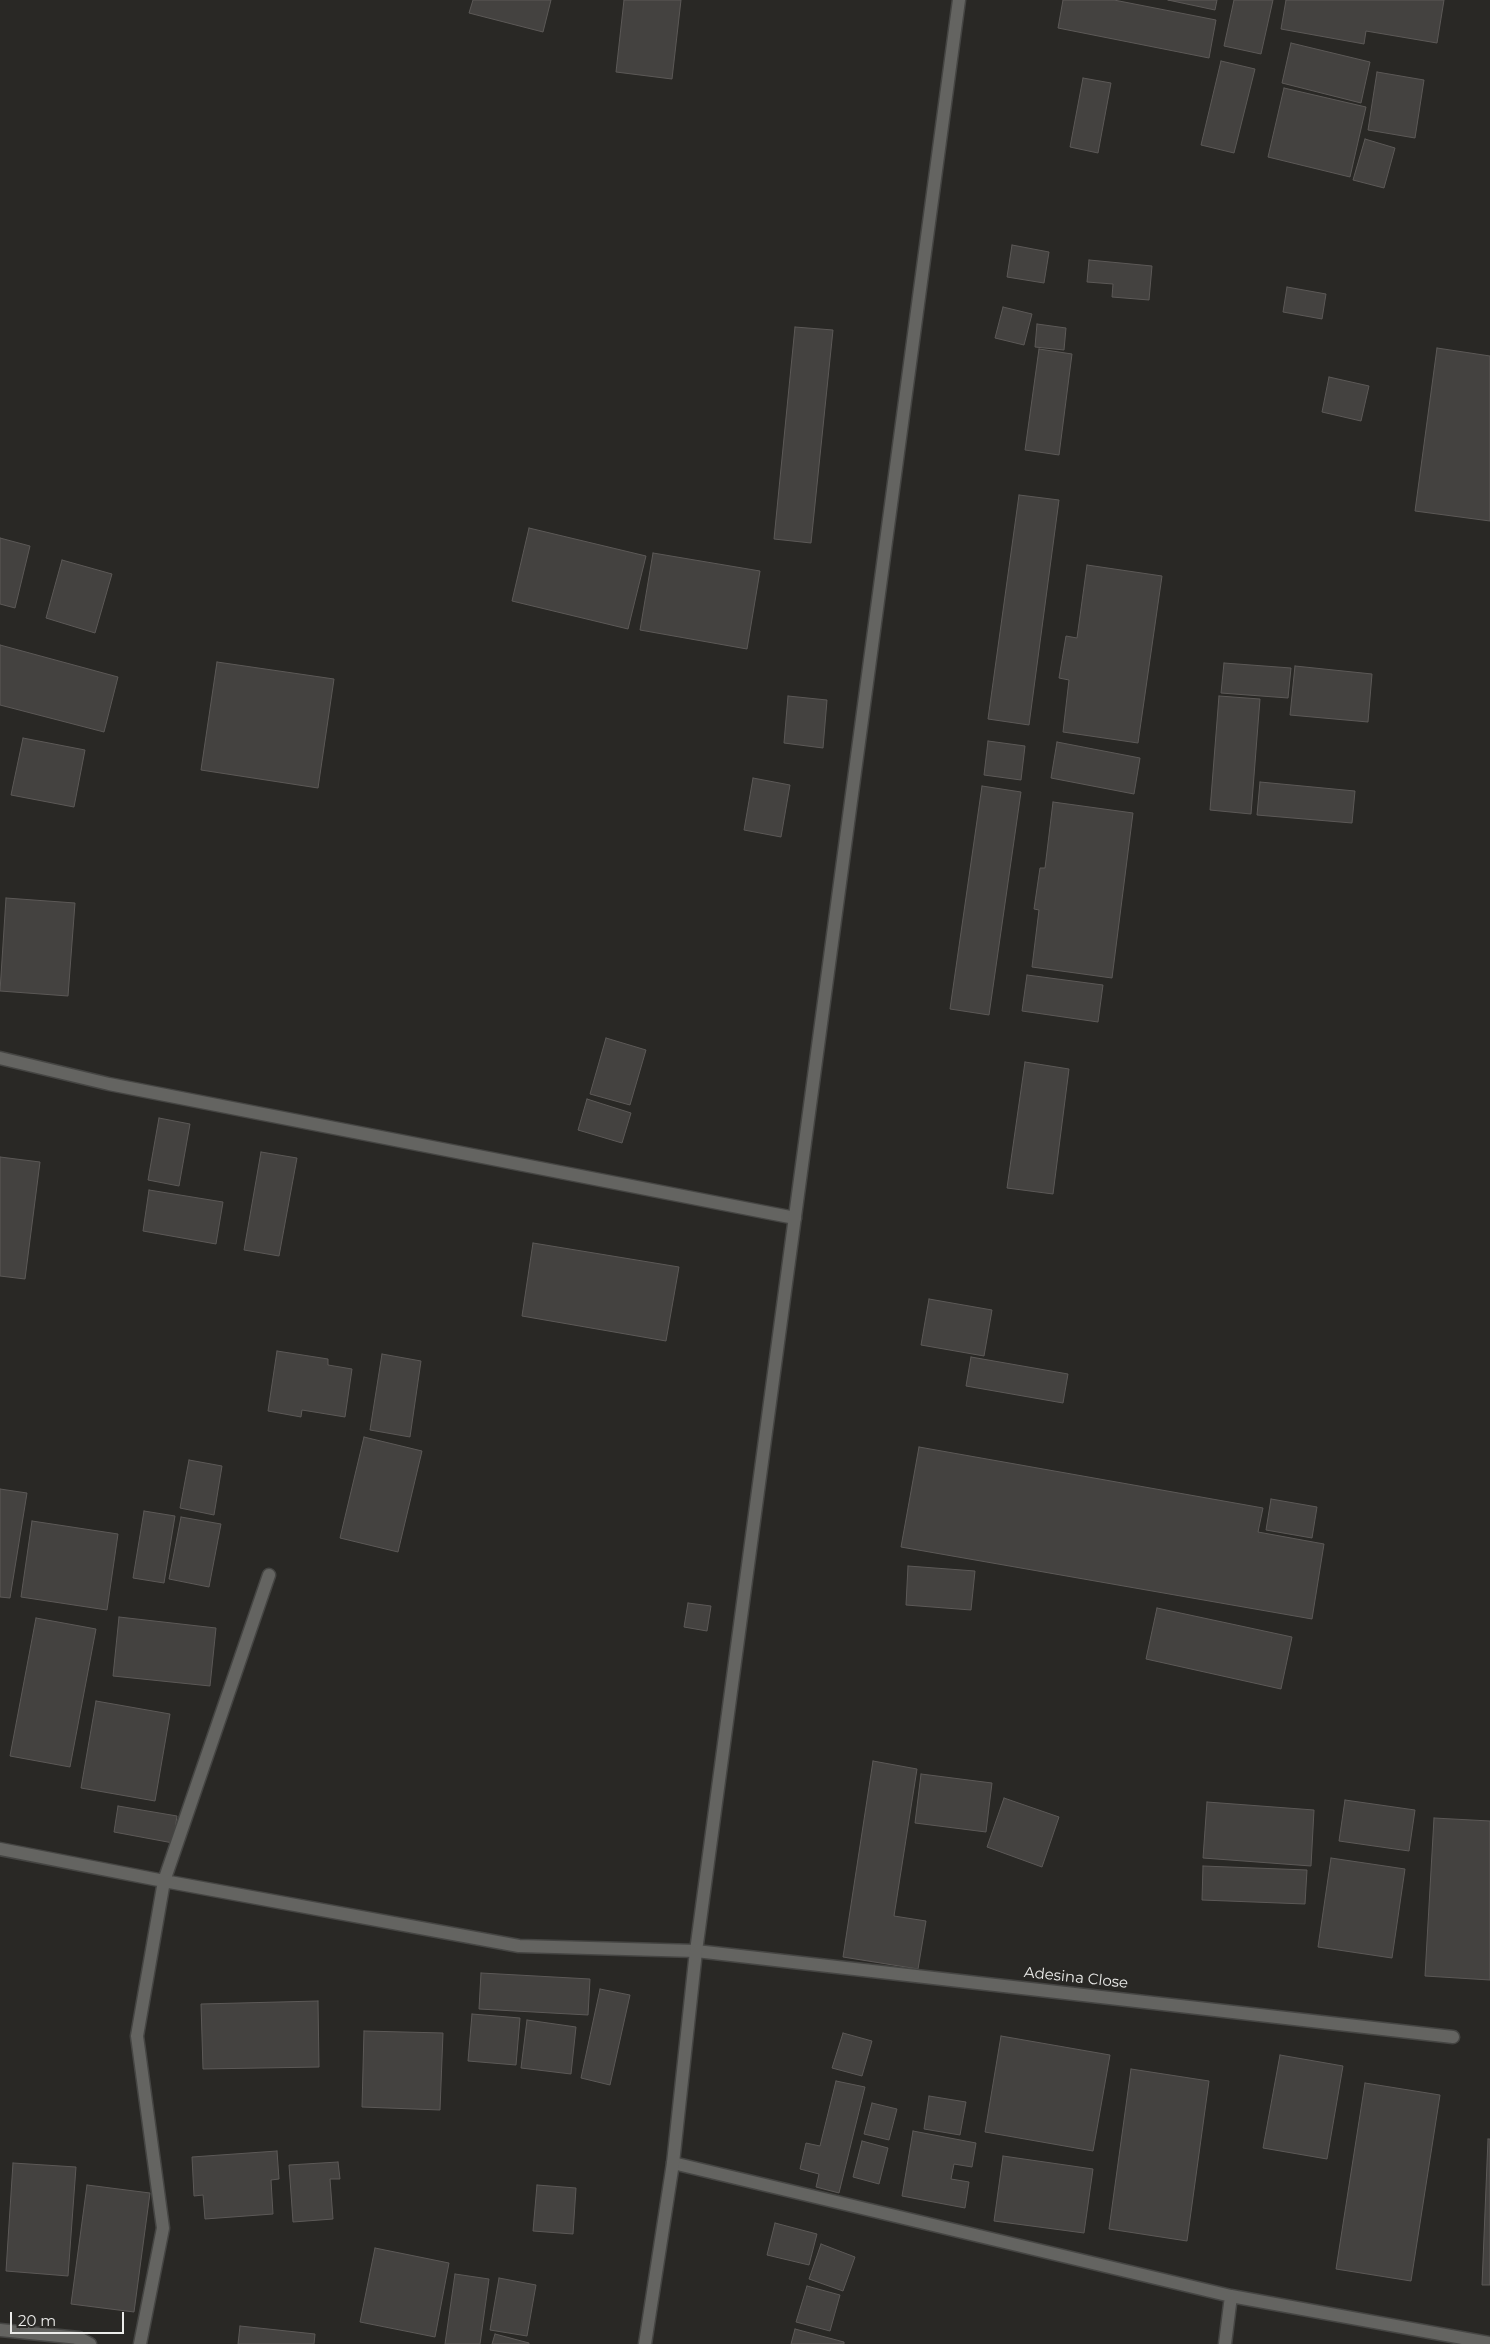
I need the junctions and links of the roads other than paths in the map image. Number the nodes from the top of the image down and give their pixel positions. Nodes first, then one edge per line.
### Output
1 (960, 0) edge
2 (0, 1058) edge
3 (796, 1218) junction
4 (269, 1575) dead end
5 (0, 1849) edge
6 (164, 1882) junction
7 (696, 1951) junction
8 (1453, 2037) dead end
9 (674, 2163) junction
10 (1231, 2296) junction
11 (0, 2330) edge
12 (83, 2342) edge
13 (1490, 2343) edge
14 (140, 2344) edge
15 (645, 2344) edge
16 (1225, 2344) edge

1 - 3 street
2 - 3 street
3 - 7 street
4 - 6 street
5 - 6 street, Adesina Close
6 - 7 street, Adesina Close
6 - 14 street
7 - 8 street, Adesina Close
7 - 9 street
9 - 10 street
9 - 15 street
10 - 13 street
10 - 16 street
11 - 12 street

